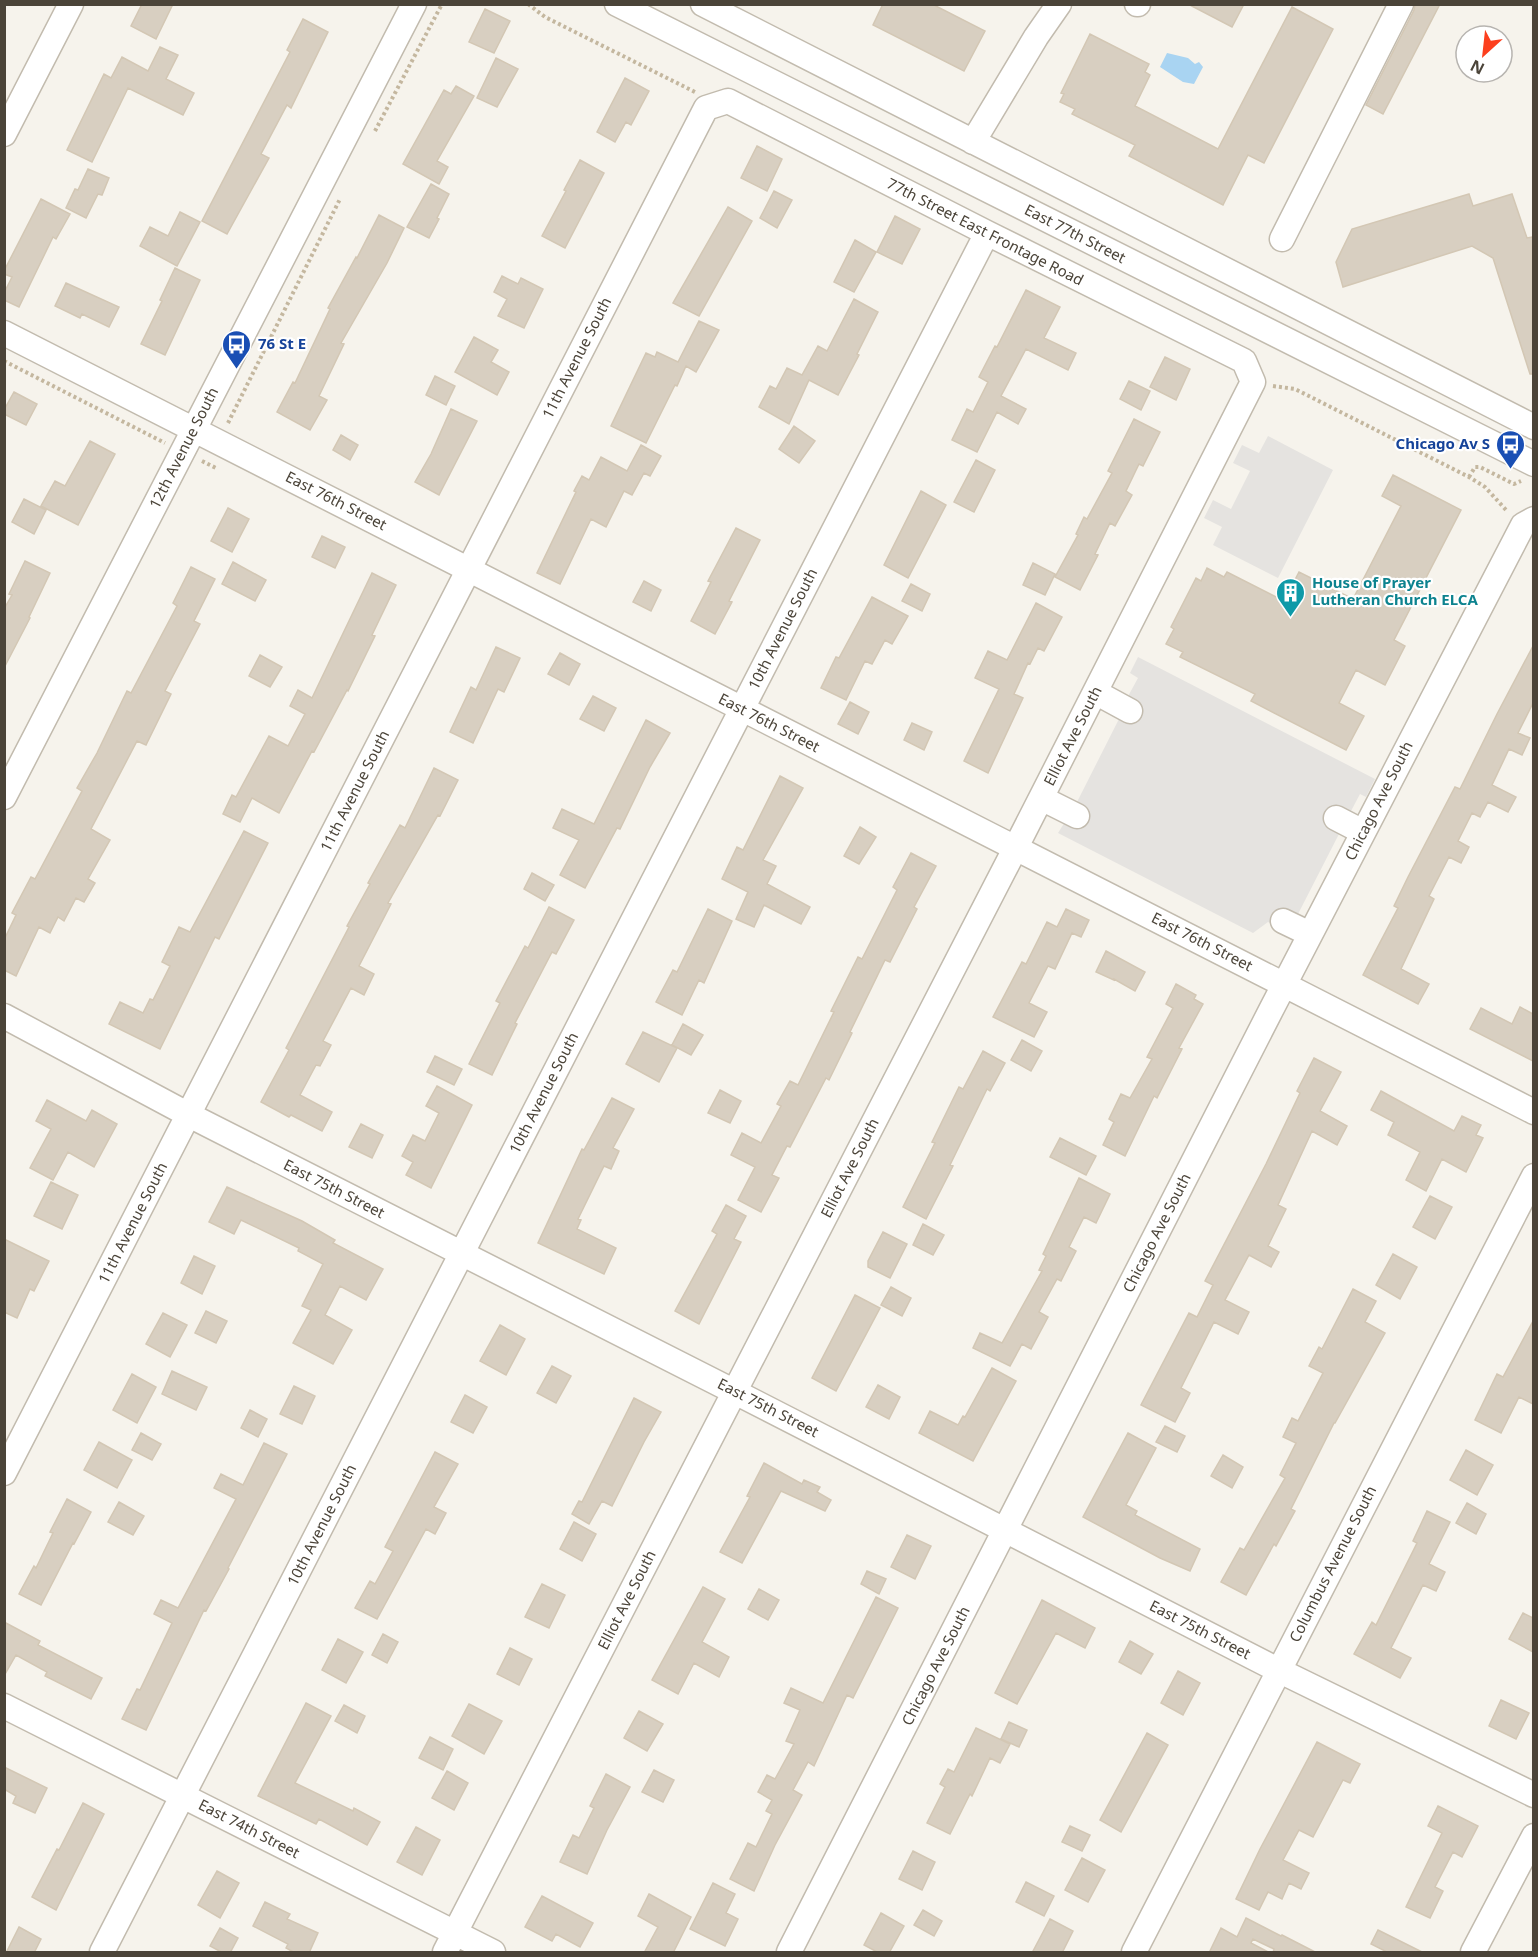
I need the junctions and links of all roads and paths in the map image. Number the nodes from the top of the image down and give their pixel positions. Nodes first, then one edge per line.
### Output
1 (71, 4) edge
2 (414, 4) edge
3 (442, 4) edge
4 (528, 4) edge
5 (617, 4) edge
6 (703, 4) edge
7 (1059, 4) edge
8 (1401, 4) edge
9 (706, 108) junction
10 (4, 134) edge
11 (370, 141) dead end
12 (973, 142) junction
13 (343, 194) dead end
14 (987, 233) junction
15 (1282, 239) dead end
16 (4, 333) edge
17 (4, 361) edge
18 (1253, 382) junction
19 (1533, 427) edge
20 (194, 429) junction
21 (220, 442) junction
22 (168, 444) dead end
23 (208, 464) dead end
24 (1533, 464) edge
25 (1530, 521) edge
26 (469, 569) junction
27 (1095, 692) junction
28 (741, 709) junction
29 (1130, 711) dead end
30 (4, 797) edge
31 (1041, 798) junction
32 (1077, 816) dead end
33 (1336, 818) dead end
34 (1363, 832) junction
35 (1016, 847) junction
36 (1283, 921) dead end
37 (1310, 934) junction
38 (1284, 984) junction
39 (4, 1016) edge
40 (1533, 1112) edge
41 (189, 1115) junction
42 (1533, 1176) edge
43 (461, 1254) junction
44 (735, 1392) junction
45 (4, 1473) edge
46 (1006, 1530) junction
47 (1278, 1670) junction
48 (4, 1706) edge
49 (1533, 1795) edge
50 (183, 1796) junction
51 (1533, 1836) edge
52 (450, 1943) edge
53 (102, 1953) edge
54 (493, 1953) edge
55 (789, 1953) edge
56 (1134, 1953) edge
57 (1473, 1953) edge

1 - 10 street
2 - 20 street, 12th Avenue South
3 - 11 path
4 - 9 path
5 - 24 street, East 77th Street
6 - 12 street
7 - 12 street
8 - 15 street
9 - 14 street, 77th Street East Frontage Road
9 - 26 street, 11th Avenue South
12 - 19 street
13 - 21 path
14 - 18 street, 77th Street East Frontage Road
14 - 28 street, 10th Avenue South
16 - 20 street, East 76th Street
17 - 22 path
18 - 25 path
18 - 27 street, Elliot Ave South
20 - 21 street, East 76th Street
20 - 30 street, 12th Avenue South
21 - 23 path
21 - 26 street, East 76th Street
25 - 34 street, Chicago Ave South
26 - 28 street, East 76th Street
26 - 41 street, 11th Avenue South
27 - 29 street
27 - 31 street, Elliot Ave South
28 - 35 street, East 76th Street
28 - 43 street, 10th Avenue South
31 - 32 street
31 - 35 street, Elliot Ave South
33 - 34 street
34 - 37 street, Chicago Ave South
35 - 38 street, East 76th Street
35 - 44 street, Elliot Ave South
36 - 37 street
37 - 38 street, Chicago Ave South
38 - 40 street, East 76th Street
38 - 46 street, Chicago Ave South
39 - 41 street, East 75th Street
41 - 43 street, East 75th Street
41 - 45 street, 11th Avenue South
42 - 47 street, Columbus Avenue South
43 - 44 street, East 75th Street
43 - 50 street, 10th Avenue South
44 - 46 street, East 75th Street
44 - 52 street, Elliot Ave South
46 - 47 street, East 75th Street
46 - 55 street, Chicago Ave South
47 - 49 street, East 75th Street
47 - 56 street, Columbus Avenue South
48 - 50 street, East 74th Street
50 - 52 street, East 74th Street
50 - 53 street, 10th Avenue South
51 - 57 street
52 - 54 street, East 74th Street

